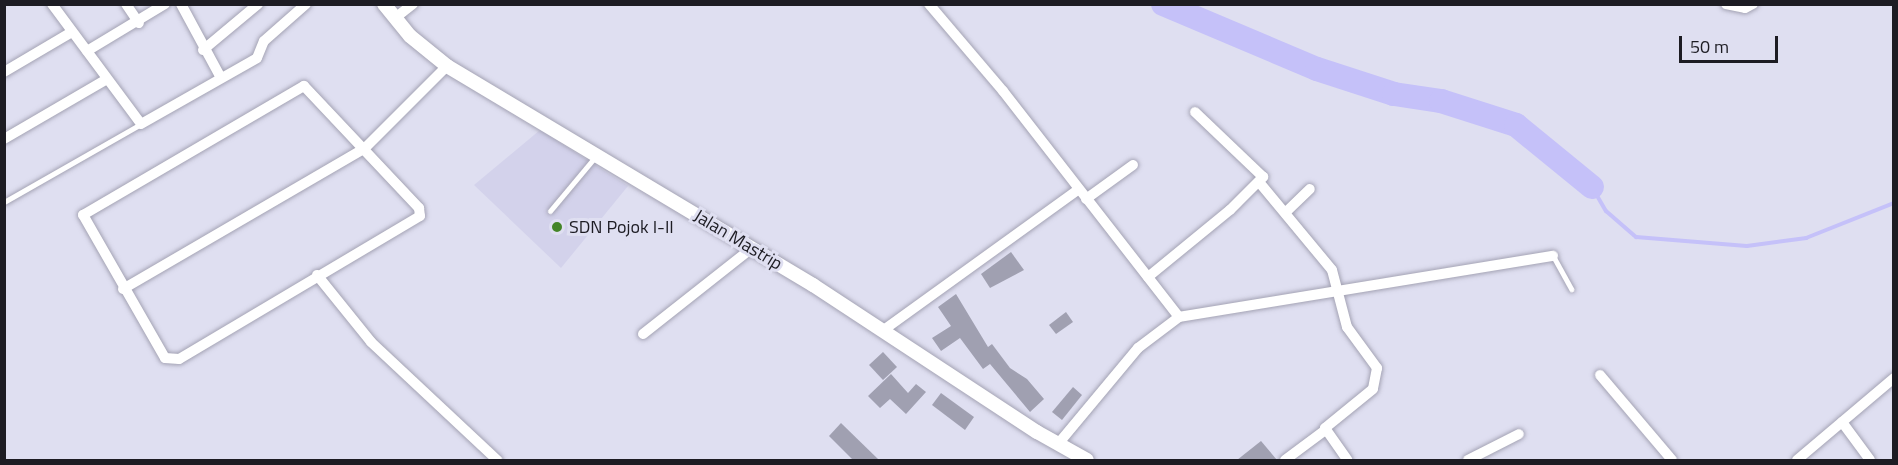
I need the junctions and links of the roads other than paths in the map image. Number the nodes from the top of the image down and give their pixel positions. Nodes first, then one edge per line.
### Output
1 (52, 4) edge
2 (126, 4) edge
3 (165, 4) edge
4 (180, 4) edge
5 (258, 4) edge
6 (306, 4) edge
7 (384, 4) edge
8 (413, 4) edge
9 (929, 4) edge
10 (1726, 4) edge
11 (1753, 4) edge
12 (395, 18) junction
13 (139, 23) junction
14 (72, 32) junction
15 (203, 50) junction
16 (87, 51) junction
17 (447, 66) junction
18 (4, 72) edge
19 (220, 76) junction
20 (107, 79) junction
21 (1195, 112) dead end
22 (141, 124) junction
23 (4, 139) edge
24 (365, 148) junction
25 (595, 157) junction
26 (1133, 165) dead end
27 (1258, 182) junction
28 (1310, 189) dead end
29 (1082, 194) junction
30 (4, 202) edge
31 (550, 211) dead end
32 (1286, 212) junction
33 (752, 248) junction
34 (1554, 258) joint
35 (317, 275) junction
36 (1148, 277) junction
37 (123, 289) junction
38 (1571, 289) dead end
39 (1338, 296) junction
40 (1179, 317) junction
41 (885, 329) junction
42 (644, 334) dead end
43 (1600, 375) dead end
44 (1893, 378) edge
45 (1842, 422) junction
46 (1324, 431) junction
47 (1519, 434) dead end
48 (1064, 452) edge
49 (497, 460) edge
50 (1087, 460) edge
51 (1285, 460) edge
52 (1347, 460) edge
53 (1468, 460) edge
54 (1672, 460) edge
55 (1797, 460) edge
56 (1870, 460) edge

1 - 14 street
2 - 13 street
3 - 13 street
4 - 15 street
5 - 15 street
6 - 19 street
7 - 12 street, Jalan Mastrip
8 - 12 street
9 - 29 street
10 - 11 street
12 - 17 street, Jalan Mastrip
13 - 16 street
14 - 16 street
14 - 18 street
15 - 19 street
16 - 20 street
17 - 24 street
17 - 25 street, Jalan Mastrip
19 - 22 street
20 - 22 street
20 - 23 street
21 - 27 street
22 - 30 lane
24 - 35 street
24 - 37 street
24 - 37 street
25 - 31 lane
25 - 33 street, Jalan Mastrip
26 - 29 street
27 - 32 street
27 - 36 street
28 - 32 street
29 - 36 street
29 - 41 street
32 - 39 street
33 - 41 street, Jalan Mastrip
33 - 42 street
34 - 38 lane
34 - 39 street
35 - 37 street
35 - 49 street
36 - 40 street
39 - 40 street
39 - 46 street
40 - 48 street
41 - 48 street, Jalan Mastrip
43 - 54 street
44 - 45 street
45 - 55 street
45 - 56 street
46 - 51 street
46 - 52 street
47 - 53 street
48 - 50 street, Jalan Mastrip

